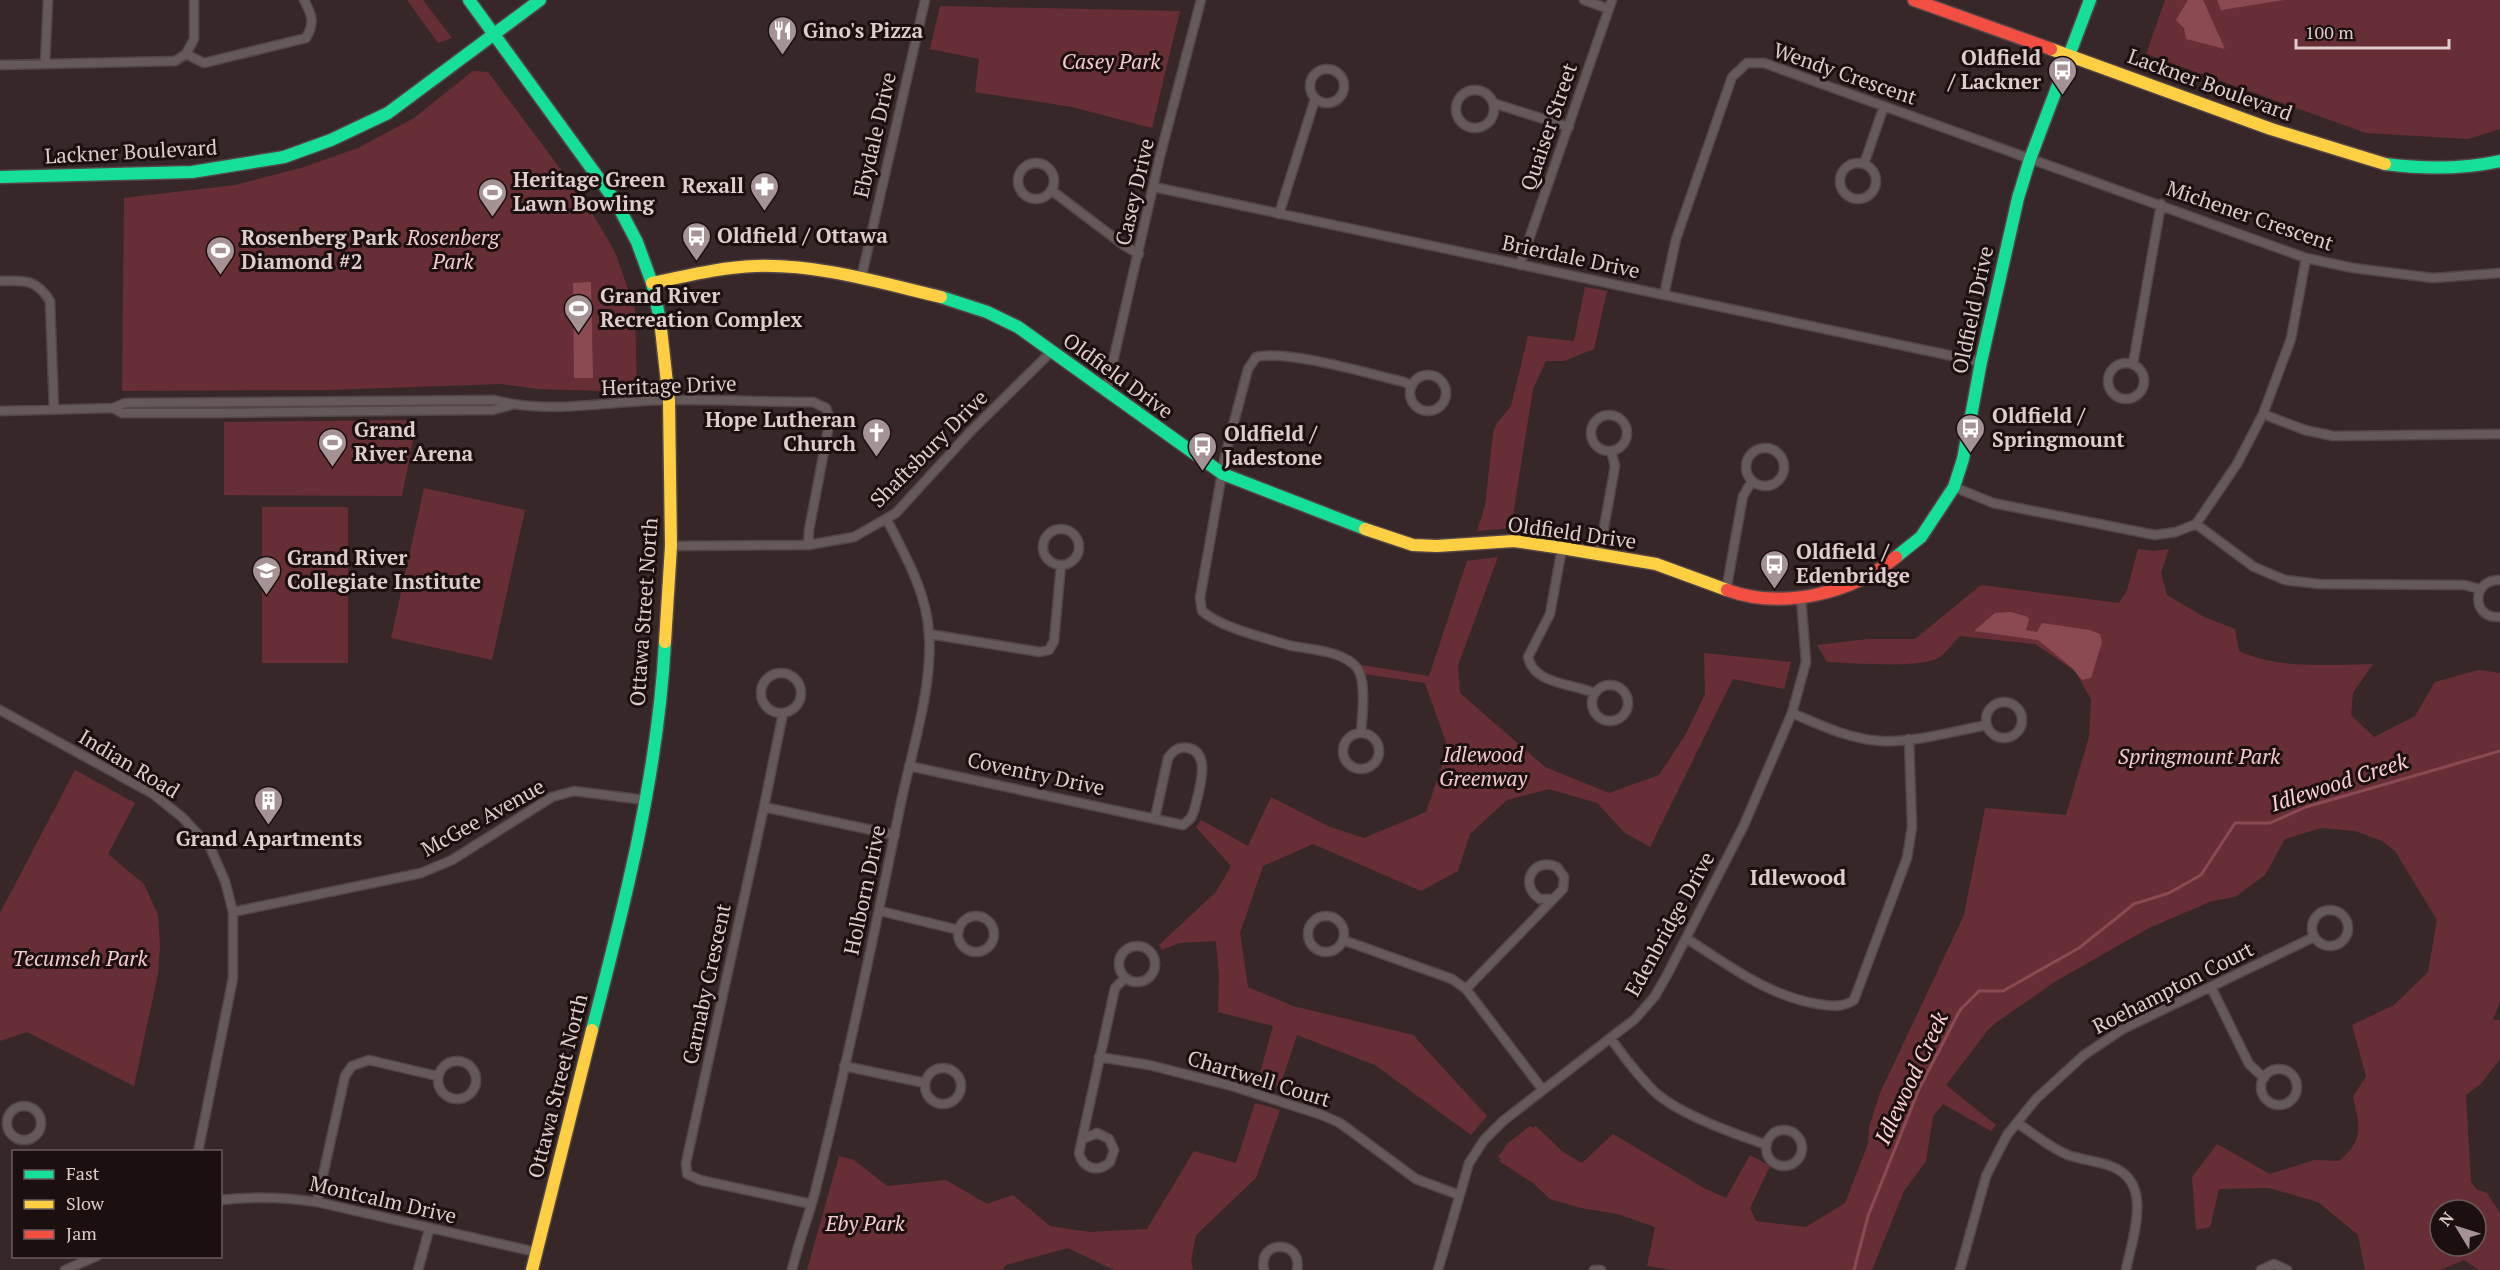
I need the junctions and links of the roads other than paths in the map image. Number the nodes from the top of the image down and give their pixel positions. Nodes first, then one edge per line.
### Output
1 (48, 0) edge
2 (194, 0) edge
3 (304, 0) edge
4 (469, 0) edge
5 (540, 0) edge
6 (925, 0) edge
7 (1201, 0) edge
8 (1584, 0) edge
9 (1914, 0) edge
10 (2090, 0) edge
11 (1610, 4) edge
12 (495, 34) junction
13 (186, 54) junction
14 (2070, 56) junction
15 (45, 64) junction
16 (0, 65) edge
17 (1315, 99) junction
18 (1493, 103) junction
19 (1884, 106) junction
20 (1569, 127) junction
21 (2030, 159) junction
22 (2500, 161) edge
23 (1864, 164) junction
24 (0, 177) edge
25 (1154, 186) junction
26 (1051, 190) junction
27 (2161, 204) junction
28 (1279, 214) junction
29 (1139, 254) junction
30 (2306, 258) junction
31 (1520, 265) junction
32 (2500, 273) edge
33 (861, 279) junction
34 (0, 281) edge
35 (652, 284) junction
36 (1664, 295) junction
37 (1052, 351) junction
38 (1982, 362) junction
39 (2133, 364) junction
40 (1412, 386) junction
41 (1106, 392) junction
42 (669, 400) junction
43 (215, 403) junction
44 (341, 406) junction
45 (113, 408) junction
46 (54, 410) junction
47 (0, 411) edge
48 (216, 414) junction
49 (2263, 414) junction
50 (2500, 434) edge
51 (1611, 451) junction
52 (1223, 474) junction
53 (1752, 481) junction
54 (1954, 487) junction
55 (886, 520) junction
56 (2196, 524) junction
57 (808, 545) junction
58 (671, 546) junction
59 (1562, 548) junction
60 (1599, 555) junction
61 (1061, 565) junction
62 (2500, 580) edge
63 (2480, 589) junction
64 (1726, 591) junction
65 (1801, 597) junction
66 (2500, 617) edge
67 (929, 634) junction
68 (1594, 693) junction
69 (0, 710) edge
70 (783, 713) junction
71 (1792, 713) junction
72 (1987, 725) junction
73 (1361, 733) junction
74 (1909, 739) junction
75 (909, 766) junction
76 (645, 800) junction
77 (764, 807) junction
78 (1155, 818) junction
79 (895, 835) junction
80 (1553, 899) junction
81 (880, 911) junction
82 (233, 912) junction
83 (959, 930) junction
84 (2314, 937) junction
85 (1686, 938) junction
86 (1343, 940) junction
87 (1125, 978) junction
88 (2211, 987) junction
89 (1466, 988) junction
90 (1611, 1039) junction
91 (1099, 1057) junction
92 (844, 1066) junction
93 (438, 1076) junction
94 (2264, 1078) junction
95 (925, 1083) junction
96 (1543, 1090) junction
97 (2017, 1123) junction
98 (4, 1130) edge
99 (1083, 1139) junction
100 (1767, 1144) junction
101 (198, 1150) edge
102 (1459, 1195) junction
103 (222, 1200) edge
104 (317, 1202) junction
105 (811, 1204) junction
106 (429, 1230) junction
107 (536, 1252) junction
108 (95, 1258) edge
109 (65, 1270) edge
110 (417, 1270) edge
111 (532, 1270) edge
112 (792, 1270) edge
113 (1264, 1270) edge
114 (1297, 1270) edge
115 (1438, 1270) edge
116 (1594, 1270) edge
117 (1601, 1270) edge
118 (1959, 1270) edge
119 (2126, 1270) edge
120 (2261, 1270) edge
121 (2287, 1270) edge

1 - 15 street
2 - 13 street
3 - 13 street
4 - 12 main road, Ottawa Street North
5 - 12 main road, Lackner Boulevard
6 - 33 street, Ebydale Drive
7 - 25 street, Casey Drive
8 - 11 street
9 - 14 main road, Lackner Boulevard
10 - 14 main road, Oldfield Drive
11 - 20 street, Quaiser Street
12 - 24 main road, Lackner Boulevard
12 - 35 main road, Ottawa Street North
13 - 15 street
14 - 21 main road, Oldfield Drive
14 - 22 main road, Lackner Boulevard
15 - 16 street
17 - 17 street
17 - 28 street
18 - 18 street
18 - 20 street
19 - 21 street, Wendy Crescent
19 - 23 street
19 - 36 street, Wendy Crescent
20 - 31 street, Quaiser Street
21 - 27 street, Michener Crescent
21 - 38 main road, Oldfield Drive
23 - 23 street
25 - 28 street, Brierdale Drive
25 - 29 street, Casey Drive
26 - 26 street
26 - 29 street
27 - 30 street, Michener Crescent
27 - 39 street
28 - 31 street, Brierdale Drive
29 - 41 street, Casey Drive
30 - 32 street, Michener Crescent
30 - 49 street
31 - 36 street, Brierdale Drive
33 - 35 main road, Oldfield Drive
33 - 37 main road, Oldfield Drive
34 - 46 street
35 - 42 main road, Ottawa Street North
36 - 38 street, Brierdale Drive
37 - 41 main road, Oldfield Drive
37 - 55 street, Shaftsbury Drive
38 - 54 main road, Oldfield Drive
39 - 39 street
40 - 40 street
40 - 52 street
41 - 52 main road, Oldfield Drive
42 - 44 street, Heritage Drive
42 - 57 street, Heritage Drive
42 - 58 main road, Ottawa Street North
43 - 44 street, Heritage Drive
43 - 45 street, Heritage Drive
43 - 48 street
44 - 48 street, Heritage Drive
45 - 46 street, Heritage Drive
45 - 48 street, Heritage Drive
46 - 47 street, Heritage Drive
49 - 50 street
49 - 56 street
51 - 51 street
51 - 60 street
52 - 59 main road, Oldfield Drive
52 - 73 street
53 - 53 street
53 - 64 street
54 - 56 street
54 - 65 main road, Oldfield Drive
55 - 57 street, Shaftsbury Drive
55 - 67 street, Holborn Drive
56 - 63 street
57 - 58 street, Shaftsbury Drive
58 - 76 main road, Ottawa Street North
59 - 60 main road, Oldfield Drive
59 - 68 street
60 - 64 main road, Oldfield Drive
61 - 61 street
61 - 67 street
62 - 63 street
63 - 66 street
64 - 65 main road, Oldfield Drive
65 - 71 street, Edenbridge Drive
67 - 75 street, Holborn Drive
68 - 68 street
69 - 82 street, Indian Road
70 - 70 street
70 - 77 street
71 - 74 street
71 - 85 street, Edenbridge Drive
72 - 72 street
72 - 74 street
73 - 73 street
74 - 85 street
75 - 78 street, Coventry Drive
75 - 79 street, Holborn Drive
76 - 82 street, McGee Avenue
76 - 107 main road, Ottawa Street North
77 - 79 street
77 - 105 street, Carnaby Crescent
78 - 78 street, Coventry Drive
79 - 81 street, Holborn Drive
80 - 80 street
80 - 89 street
81 - 83 street
81 - 92 street, Holborn Drive
82 - 101 street, Indian Road
83 - 83 street
84 - 84 street
84 - 88 street, Roehampton Court
85 - 90 street, Edenbridge Drive
86 - 86 street
86 - 89 street
87 - 87 street
87 - 91 street
88 - 94 street
88 - 97 street, Roehampton Court
89 - 96 street
90 - 96 street, Edenbridge Drive
90 - 100 street
91 - 99 street
91 - 102 street, Chartwell Court
92 - 95 street
92 - 105 street, Holborn Drive
93 - 93 street
93 - 104 street
94 - 94 street
95 - 95 street
96 - 102 street, Edenbridge Drive
97 - 118 street, Roehampton Court
97 - 119 street
98 - 98 street
99 - 99 street
100 - 100 street
102 - 115 street, Edenbridge Drive
103 - 104 street, Montcalm Drive
104 - 106 street, Montcalm Drive
105 - 112 street, Holborn Drive
106 - 107 street, Montcalm Drive
106 - 110 street
107 - 111 main road, Ottawa Street North
108 - 109 street
113 - 114 street
116 - 117 street
120 - 121 street

